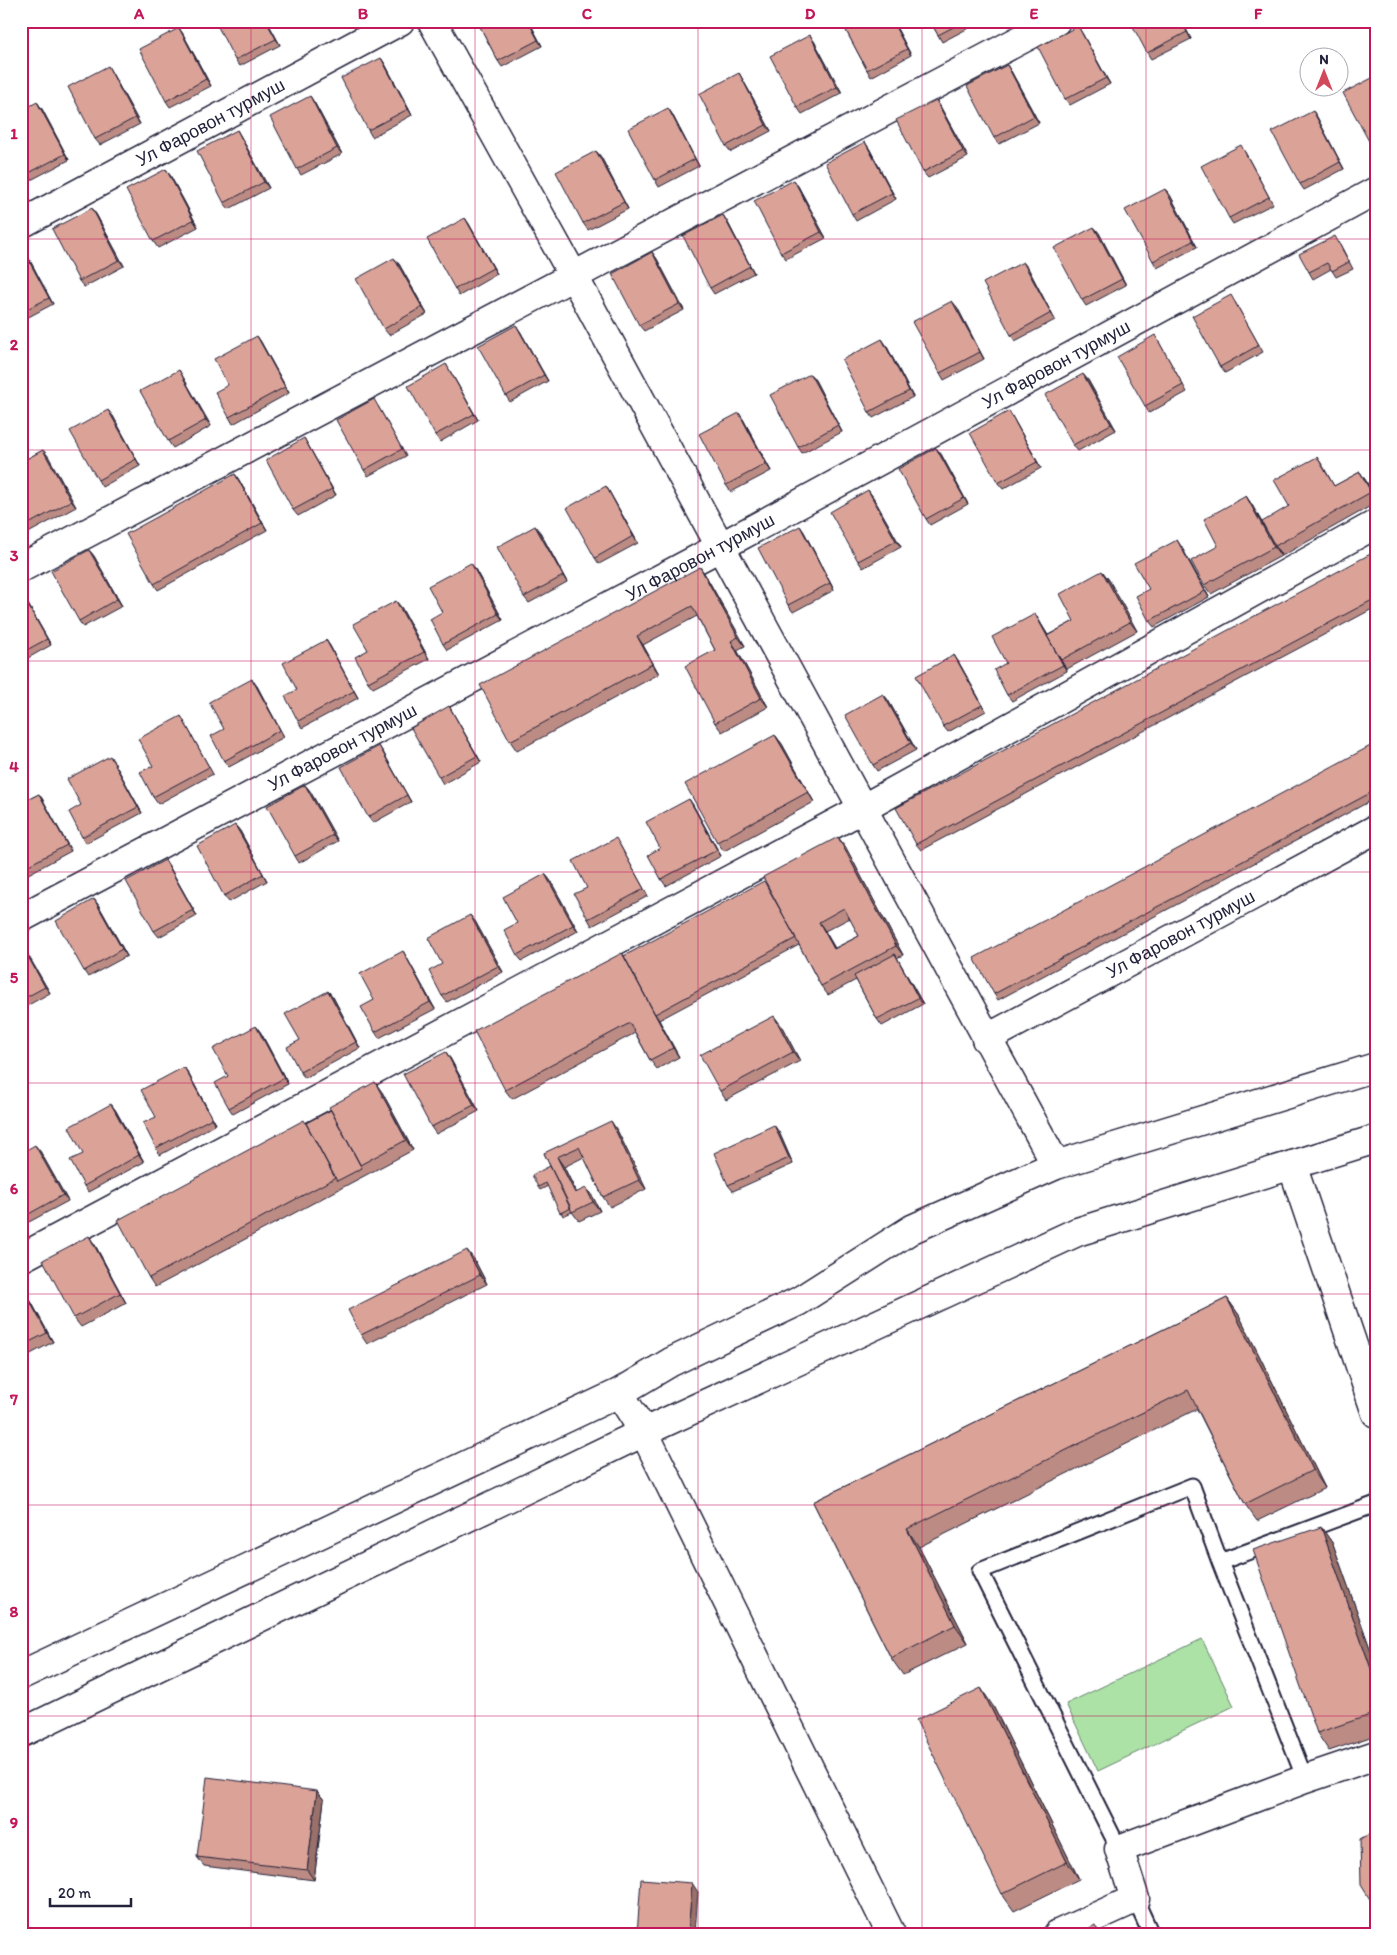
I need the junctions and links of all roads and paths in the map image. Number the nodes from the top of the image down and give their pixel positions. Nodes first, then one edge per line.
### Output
1 (400, 21) edge
2 (432, 21) edge
3 (1056, 21) edge
4 (1376, 191) edge
5 (21, 224) edge
6 (573, 275) junction
7 (1376, 524) edge
8 (720, 547) junction
9 (21, 568) edge
10 (862, 809) junction
11 (1376, 828) edge
12 (21, 918) edge
13 (986, 1039) junction
14 (1376, 1067) edge
15 (1376, 1139) edge
16 (1056, 1165) junction
17 (1292, 1165) junction
18 (21, 1258) edge
19 (619, 1393) junction
20 (1376, 1413) edge
21 (644, 1432) junction
22 (1376, 1504) edge
23 (1220, 1562) junction
24 (21, 1674) edge
25 (21, 1734) edge
26 (1376, 1755) edge
27 (1305, 1778) junction
28 (1119, 1849) junction
29 (1134, 1899) junction
30 (891, 1934) edge
31 (1058, 1934) edge
32 (1151, 1934) edge

1 - 5 street, Ул Фаровон турмуш
2 - 6 street
3 - 6 street
4 - 8 street, Ул Фаровон турмуш
6 - 8 street
6 - 9 street
7 - 10 street
8 - 10 street
8 - 12 street, Ул Фаровон турмуш
10 - 13 street
10 - 18 street
11 - 13 street, Ул Фаровон турмуш
13 - 16 street
14 - 16 street
15 - 17 street
16 - 19 street
17 - 20 street
17 - 21 street
19 - 21 street
19 - 24 street
21 - 25 street
21 - 30 street
22 - 23 lane
23 - 27 lane
23 - 28 lane
26 - 27 street
27 - 28 street
28 - 29 street
29 - 31 street
29 - 32 lane

